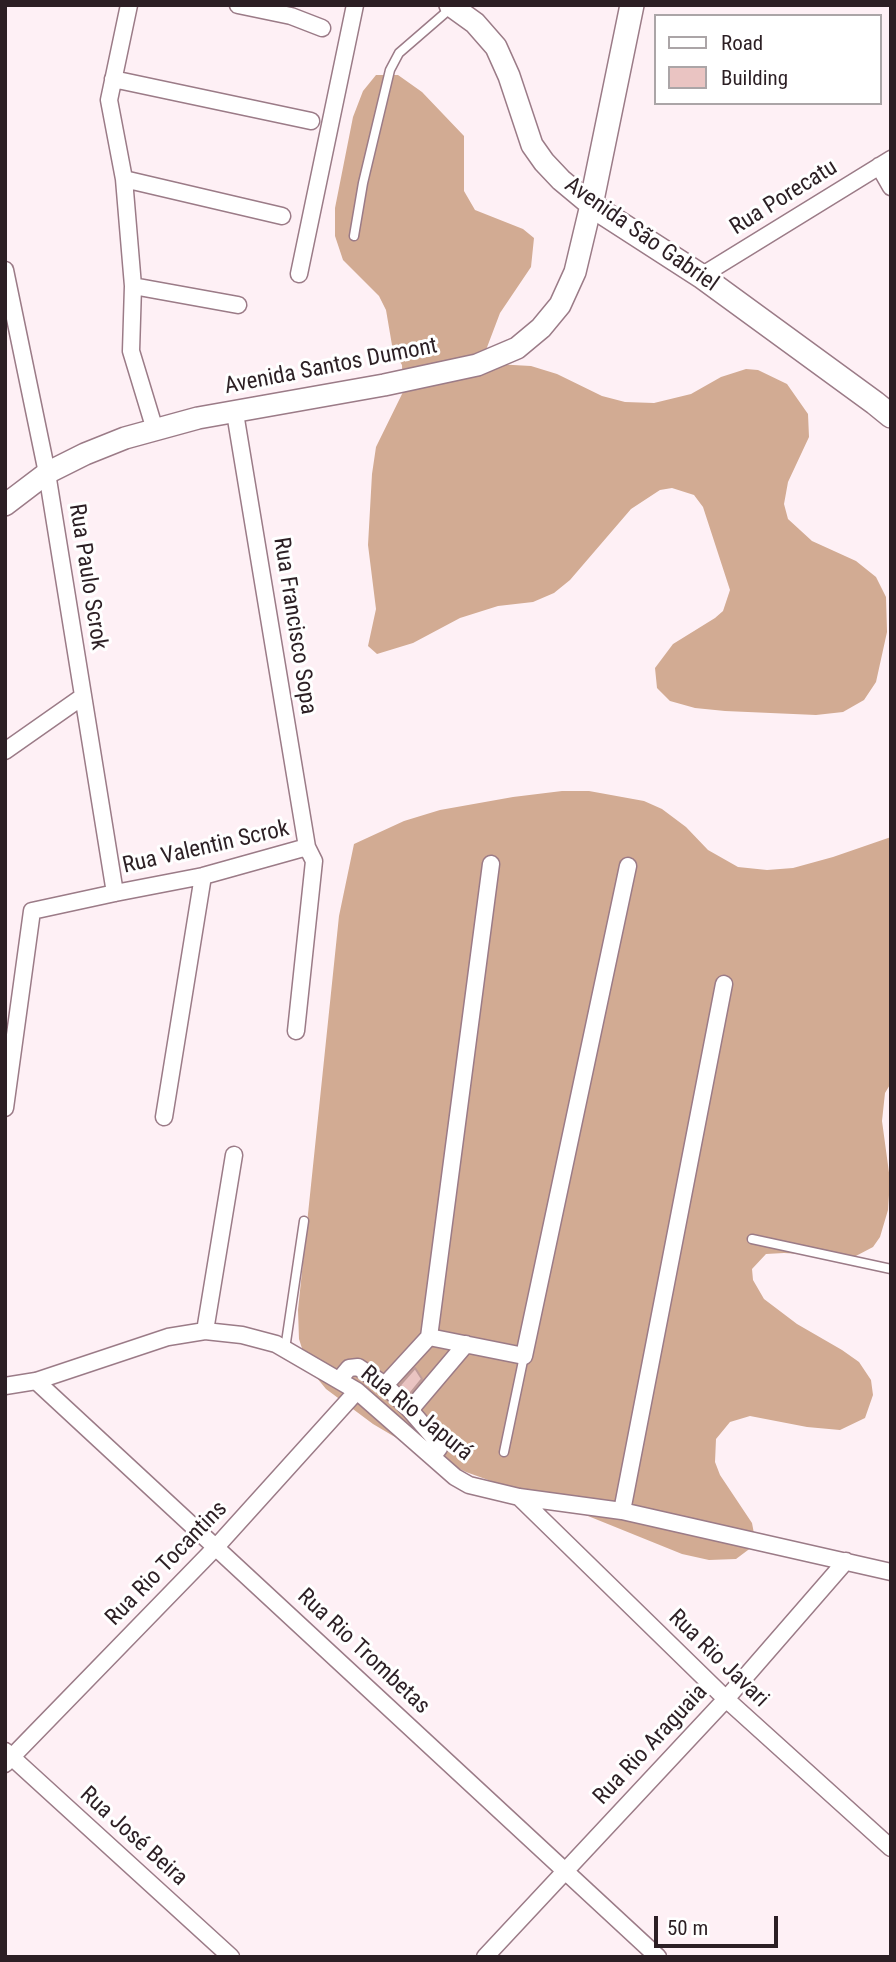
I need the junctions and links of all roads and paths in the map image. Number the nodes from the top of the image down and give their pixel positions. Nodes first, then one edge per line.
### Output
1 (129, 5) edge
2 (238, 5) edge
3 (355, 5) edge
4 (632, 5) edge
5 (452, 6) edge
6 (322, 28) dead end
7 (113, 79) junction
8 (311, 121) dead end
9 (885, 162) edge
10 (124, 179) junction
11 (891, 187) edge
12 (590, 205) junction
13 (282, 216) dead end
14 (354, 236) dead end
15 (5, 270) edge
16 (299, 274) dead end
17 (701, 276) junction
18 (133, 286) junction
19 (238, 305) dead end
20 (235, 413) junction
21 (891, 416) edge
22 (155, 430) junction
23 (47, 473) junction
24 (5, 505) edge
25 (82, 696) junction
26 (5, 751) edge
27 (307, 847) junction
28 (491, 864) dead end
29 (628, 866) dead end
30 (203, 876) junction
31 (115, 892) junction
32 (724, 984) dead end
33 (296, 1031) dead end
34 (5, 1108) edge
35 (164, 1117) dead end
36 (234, 1155) dead end
37 (304, 1221) dead end
38 (752, 1239) dead end
39 (891, 1269) edge
40 (205, 1331) junction
41 (429, 1337) junction
42 (466, 1344) junction
43 (285, 1349) junction
44 (524, 1356) junction
45 (339, 1380) junction
46 (36, 1381) junction
47 (386, 1385) junction
48 (5, 1386) edge
49 (357, 1391) junction
50 (410, 1410) junction
51 (503, 1452) dead end
52 (433, 1456) junction
53 (519, 1497) junction
54 (622, 1511) junction
55 (217, 1546) junction
56 (846, 1561) junction
57 (891, 1572) edge
58 (726, 1699) junction
59 (7, 1758) edge
60 (891, 1849) edge
61 (565, 1871) junction
62 (231, 1957) edge
63 (485, 1957) edge
64 (658, 1957) edge

1 - 7 street
2 - 6 street
3 - 16 street
4 - 12 main road
5 - 12 street, Avenida São Gabriel
5 - 14 lane
7 - 8 street
7 - 10 street
9 - 11 street
9 - 17 street, Rua Porecatu
10 - 13 street
10 - 18 street
12 - 17 main road, Avenida São Gabriel
12 - 20 street, Avenida Santos Dumont
15 - 23 street, Rua Paulo Scrok
17 - 21 main road, Avenida São Gabriel
18 - 19 street
18 - 22 street
20 - 22 street, Avenida Santos Dumont
20 - 27 street, Rua Francisco Sopa
22 - 23 street, Avenida Santos Dumont
23 - 24 street, Avenida Santos Dumont
23 - 25 street, Rua Paulo Scrok
25 - 26 street
25 - 31 street, Rua Paulo Scrok
27 - 30 street, Rua Valentin Scrok
27 - 33 street, Rua Francisco Sopa
28 - 41 street
29 - 44 street
30 - 31 street, Rua Valentin Scrok
30 - 35 street
31 - 34 street, Rua Valentin Scrok
32 - 54 street
36 - 40 street
37 - 43 lane
38 - 39 lane
40 - 43 street, Rua Rio Japurá
40 - 46 street, Rua Rio Japurá
41 - 42 street
41 - 47 street
42 - 44 street
42 - 50 street
43 - 45 street, Rua Rio Japurá
44 - 51 lane
45 - 47 street
45 - 49 street, Rua Rio Japurá
46 - 48 street, Rua Rio Japurá
46 - 55 street, Rua Rio Trombetas
47 - 50 street
49 - 52 street, Rua Rio Japurá
49 - 55 street, Rua Rio Tocantins
50 - 52 street
52 - 53 street, Rua Rio Japurá
53 - 54 street, Rua Rio Japurá
53 - 58 street, Rua Rio Javari
54 - 56 street, Rua Rio Japurá
55 - 59 street, Rua Rio Tocantins
55 - 61 street, Rua Rio Trombetas
56 - 57 street, Rua Rio Japurá
56 - 58 street, Rua Rio Araguaia
58 - 60 street, Rua Rio Javari
58 - 61 street, Rua Rio Araguaia
59 - 62 street, Rua José Beira
61 - 63 street, Rua Rio Araguaia
61 - 64 street, Rua Rio Trombetas

